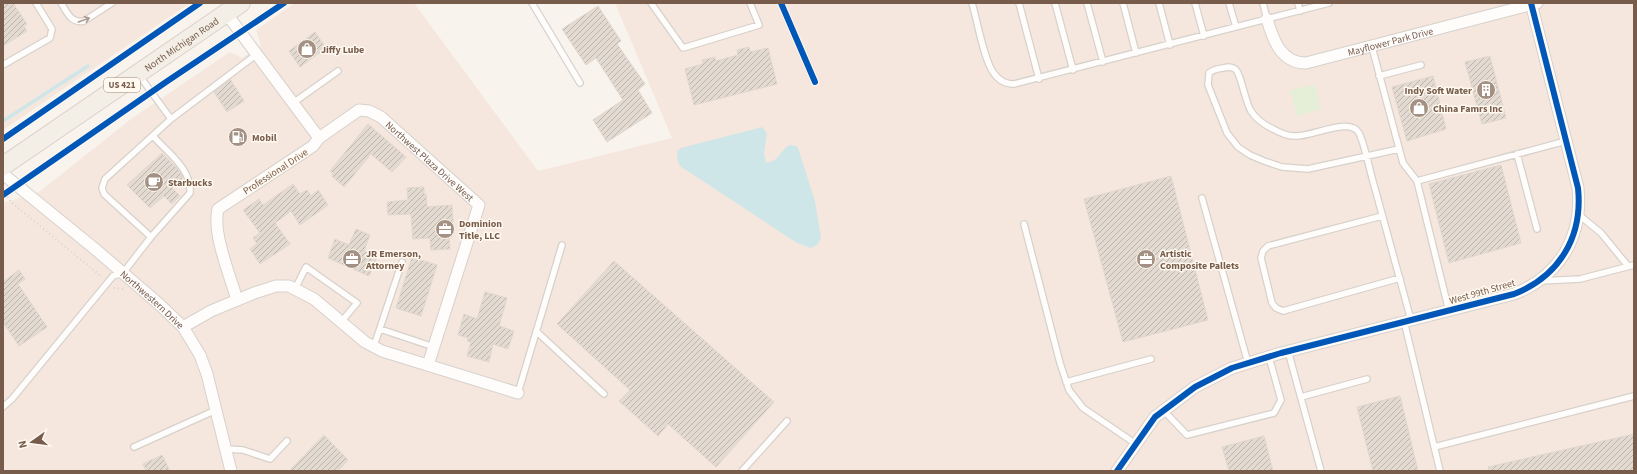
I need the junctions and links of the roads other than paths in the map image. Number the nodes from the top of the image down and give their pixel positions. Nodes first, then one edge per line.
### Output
1 (36, 3) edge
2 (61, 3) edge
3 (112, 3) edge
4 (241, 3) edge
5 (532, 3) edge
6 (651, 3) edge
7 (750, 3) edge
8 (972, 3) edge
9 (1019, 3) edge
10 (1055, 3) edge
11 (1087, 3) edge
12 (1123, 3) edge
13 (1159, 3) edge
14 (1195, 3) edge
15 (1229, 3) edge
16 (1263, 3) edge
17 (1298, 3) edge
18 (1329, 3) edge
19 (1533, 3) edge
20 (1300, 11) junction
21 (226, 13) junction
22 (1267, 19) junction
23 (1236, 27) junction
24 (1204, 36) junction
25 (1170, 45) junction
26 (1372, 47) junction
27 (1136, 53) junction
28 (256, 54) junction
29 (1103, 62) junction
30 (3, 65) edge
31 (1421, 65) dead end
32 (1073, 70) junction
33 (338, 71) dead end
34 (138, 74) junction
35 (1380, 76) junction
36 (1038, 78) junction
37 (580, 83) dead end
38 (293, 104) junction
39 (171, 119) junction
40 (153, 136) junction
41 (319, 138) junction
42 (1566, 141) junction
43 (1399, 149) junction
44 (1517, 154) junction
45 (1366, 156) junction
46 (3, 166) edge
47 (3, 174) edge
48 (1417, 181) junction
49 (1202, 198) dead end
50 (1579, 215) junction
51 (1382, 216) junction
52 (1024, 224) dead end
53 (1537, 229) dead end
54 (151, 237) junction
55 (562, 245) dead end
56 (402, 262) dead end
57 (1631, 266) edge
58 (123, 273) junction
59 (1400, 278) junction
60 (1538, 282) junction
61 (295, 289) junction
62 (237, 300) junction
63 (1449, 311) junction
64 (1408, 321) junction
65 (341, 322) junction
66 (182, 327) junction
67 (380, 329) junction
68 (536, 331) junction
69 (374, 346) junction
70 (434, 347) junction
71 (1285, 352) junction
72 (1270, 357) junction
73 (1151, 359) dead end
74 (1248, 363) junction
75 (428, 365) junction
76 (1367, 378) dead end
77 (1066, 382) junction
78 (518, 393) joint
79 (604, 394) dead end
80 (1634, 396) edge
81 (1301, 397) junction
82 (3, 407) edge
83 (216, 410) junction
84 (1164, 410) junction
85 (787, 420) dead end
86 (287, 441) dead end
87 (1136, 444) junction
88 (134, 447) dead end
89 (1434, 447) junction
90 (225, 450) junction
91 (231, 471) edge
92 (742, 471) edge
93 (1117, 471) edge
94 (1321, 471) edge
95 (1440, 471) edge

1 - 30 lane
2 -> 3 lane
4 - 21 main road, North Michigan Road / US 421
5 - 37 lane
6 - 7 lane
8 - 36 lane
9 - 36 lane
10 - 32 lane
11 - 29 lane
12 - 27 lane
13 - 25 lane
14 - 24 lane
15 - 23 lane
16 - 22 lane
17 - 20 lane
18 - 20 lane
19 - 26 street, Mayflower Park Drive
19 - 42 street, West 99th Street
20 - 22 lane
21 - 28 street
21 - 34 main road, North Michigan Road / US 421
22 - 23 lane
22 - 26 street, Mayflower Park Drive
23 - 24 lane
24 - 25 lane
25 - 27 lane
26 - 35 lane
27 - 29 lane
28 - 38 street
28 - 39 lane
29 - 32 lane
31 - 35 lane
32 - 36 lane
33 - 38 lane
34 - 39 lane
34 - 46 main road, North Michigan Road / US 421
35 - 43 lane
38 - 41 street
39 - 40 lane
40 - 54 lane
40 - 54 lane
41 - 62 street, Professional Drive
41 - 70 street, Northwest Plaza Drive West
42 - 44 lane
42 - 50 street, West 99th Street
43 - 45 lane
43 - 48 lane
44 - 48 lane
44 - 53 lane
45 - 45 lane
45 - 51 lane
47 - 58 street, Northwestern Drive
48 - 63 lane
49 - 74 lane
50 - 57 lane
50 - 60 street, West 99th Street
51 - 59 lane
51 - 59 lane
52 - 77 lane
54 - 58 lane
55 - 68 lane
56 - 67 lane
57 - 60 lane
58 - 66 street, Northwestern Drive
58 - 82 lane
59 - 64 lane
60 - 63 street, West 99th Street
61 - 62 street
61 - 65 street
61 - 65 lane
62 - 66 street
63 - 64 street, West 99th Street
64 - 71 street, West 99th Street
64 - 89 lane
65 - 69 street
66 - 83 street, Northwestern Drive
67 - 69 lane
67 - 70 lane
68 - 78 lane
68 - 79 lane
69 - 75 street
70 - 75 street, Northwest Plaza Drive West
71 - 72 street
71 - 81 lane
72 - 74 street
72 - 84 lane
73 - 77 lane
74 - 84 street
75 - 78 street
76 - 81 lane
77 - 87 lane
80 - 89 lane
81 - 94 lane
83 - 88 lane
83 - 90 street, Northwestern Drive
84 - 87 street
85 - 92 lane
86 - 90 lane
87 - 93 street
89 - 95 lane
90 - 91 street, Northwestern Drive

